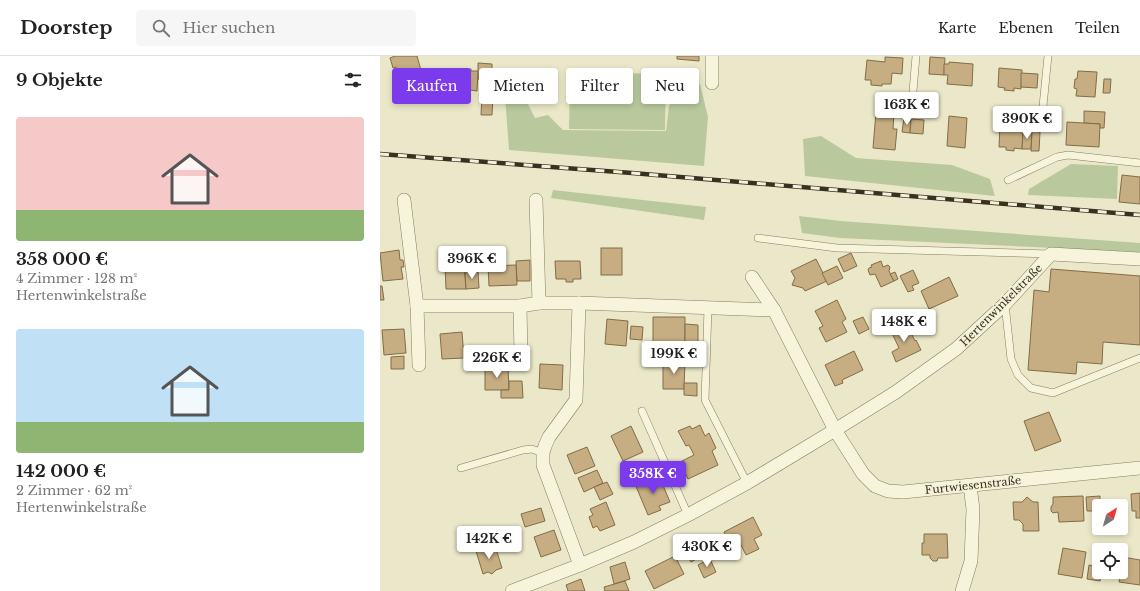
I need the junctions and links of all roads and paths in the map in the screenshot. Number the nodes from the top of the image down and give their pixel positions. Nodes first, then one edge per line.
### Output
1 (712, 56) edge
2 (916, 56) edge
3 (1048, 56) edge
4 (712, 83) dead end
5 (912, 104) dead end
6 (1043, 106) dead end
7 (1140, 163) edge
8 (1008, 180) dead end
9 (404, 200) dead end
10 (536, 200) dead end
11 (758, 238) dead end
12 (1052, 254) junction
13 (1140, 259) edge
14 (752, 277) dead end
15 (539, 303) junction
16 (579, 303) junction
17 (1005, 304) junction
18 (417, 306) junction
19 (520, 306) junction
20 (708, 308) junction
21 (774, 310) junction
22 (521, 355) dead end
23 (1140, 358) edge
24 (419, 365) dead end
25 (642, 411) dead end
26 (835, 430) junction
27 (543, 453) junction
28 (461, 468) dead end
29 (1140, 468) edge
30 (747, 483) junction
31 (970, 486) junction
32 (688, 515) junction
33 (580, 565) junction
34 (964, 590) edge
35 (512, 591) edge

1 - 4 street
2 - 5 lane
3 - 6 lane
7 - 8 lane
9 - 18 street
10 - 15 street
11 - 12 lane
12 - 13 street
12 - 17 street, Hertenwinkelstraße
14 - 21 street
15 - 16 street
15 - 19 street
16 - 20 street
16 - 27 street
17 - 23 lane
17 - 26 street, Hertenwinkelstraße
18 - 19 street
18 - 24 street
19 - 22 street
20 - 21 street
20 - 30 lane
21 - 26 street
25 - 32 lane
26 - 30 street, Hertenwinkelstraße
26 - 31 street, Furtwiesenstraße
27 - 28 lane
27 - 33 street
29 - 31 street, Furtwiesenstraße
30 - 32 street, Hertenwinkelstraße
31 - 34 street
32 - 33 street, Hertenwinkelstraße
33 - 35 street, Hertenwinkelstraße

